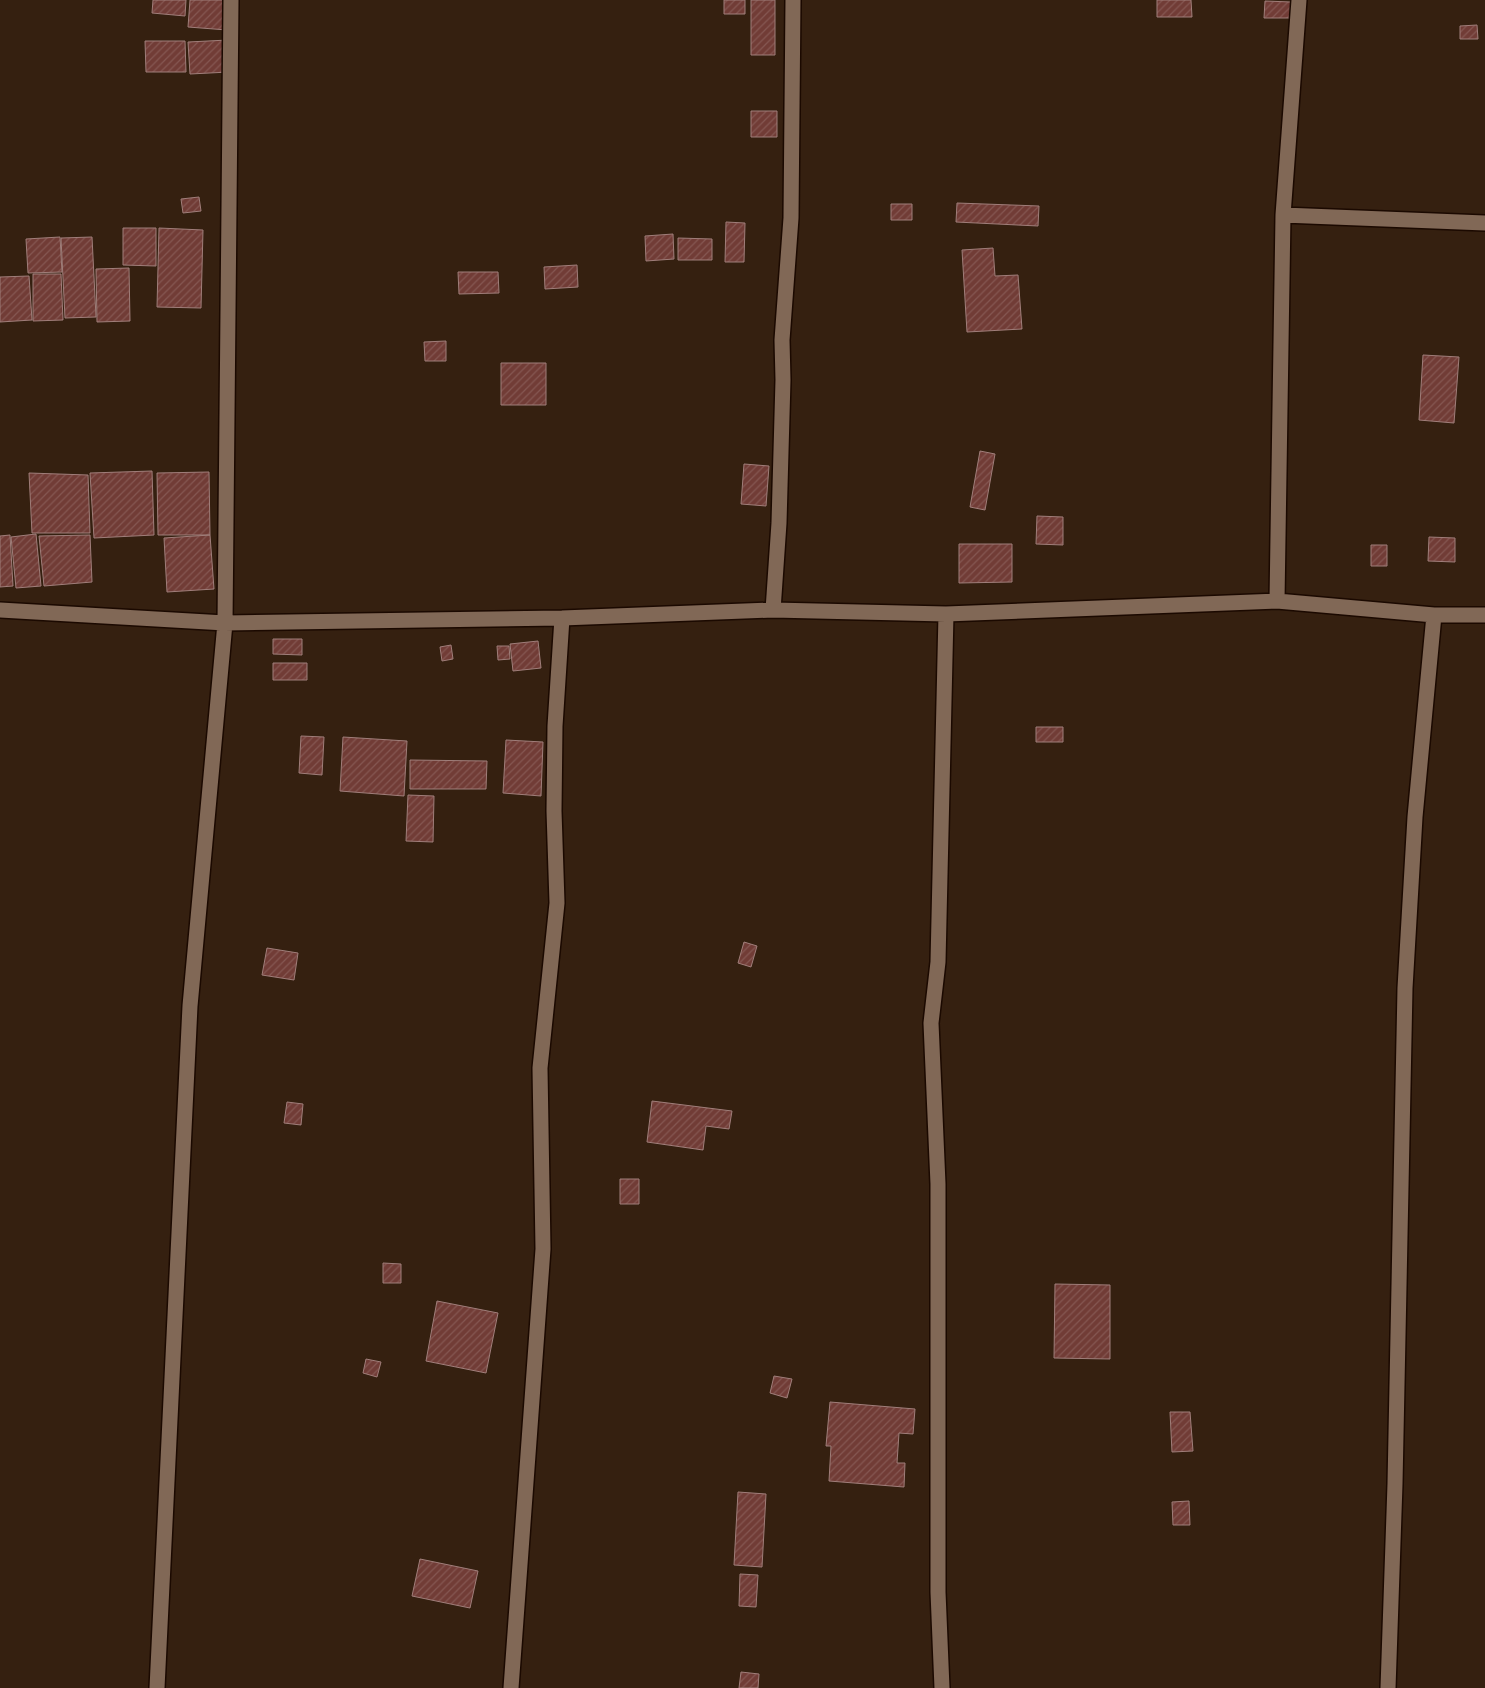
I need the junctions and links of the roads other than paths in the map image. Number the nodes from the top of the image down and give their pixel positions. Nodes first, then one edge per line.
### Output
1 (231, 0) edge
2 (793, 0) edge
3 (1299, 0) edge
4 (1282, 215) junction
5 (1485, 223) edge
6 (1277, 601) junction
7 (0, 610) edge
8 (774, 610) junction
9 (946, 614) junction
10 (1434, 614) junction
11 (1485, 615) edge
12 (562, 618) junction
13 (225, 623) junction
14 (157, 1688) edge
15 (511, 1688) edge
16 (942, 1688) edge
17 (1388, 1688) edge

1 - 13 street
2 - 8 street
3 - 4 street
4 - 5 street
4 - 6 street
6 - 9 street
6 - 10 street
7 - 13 street
8 - 9 street
8 - 12 street
9 - 16 street
10 - 11 street
10 - 17 street
12 - 13 street
12 - 15 street
13 - 14 street

